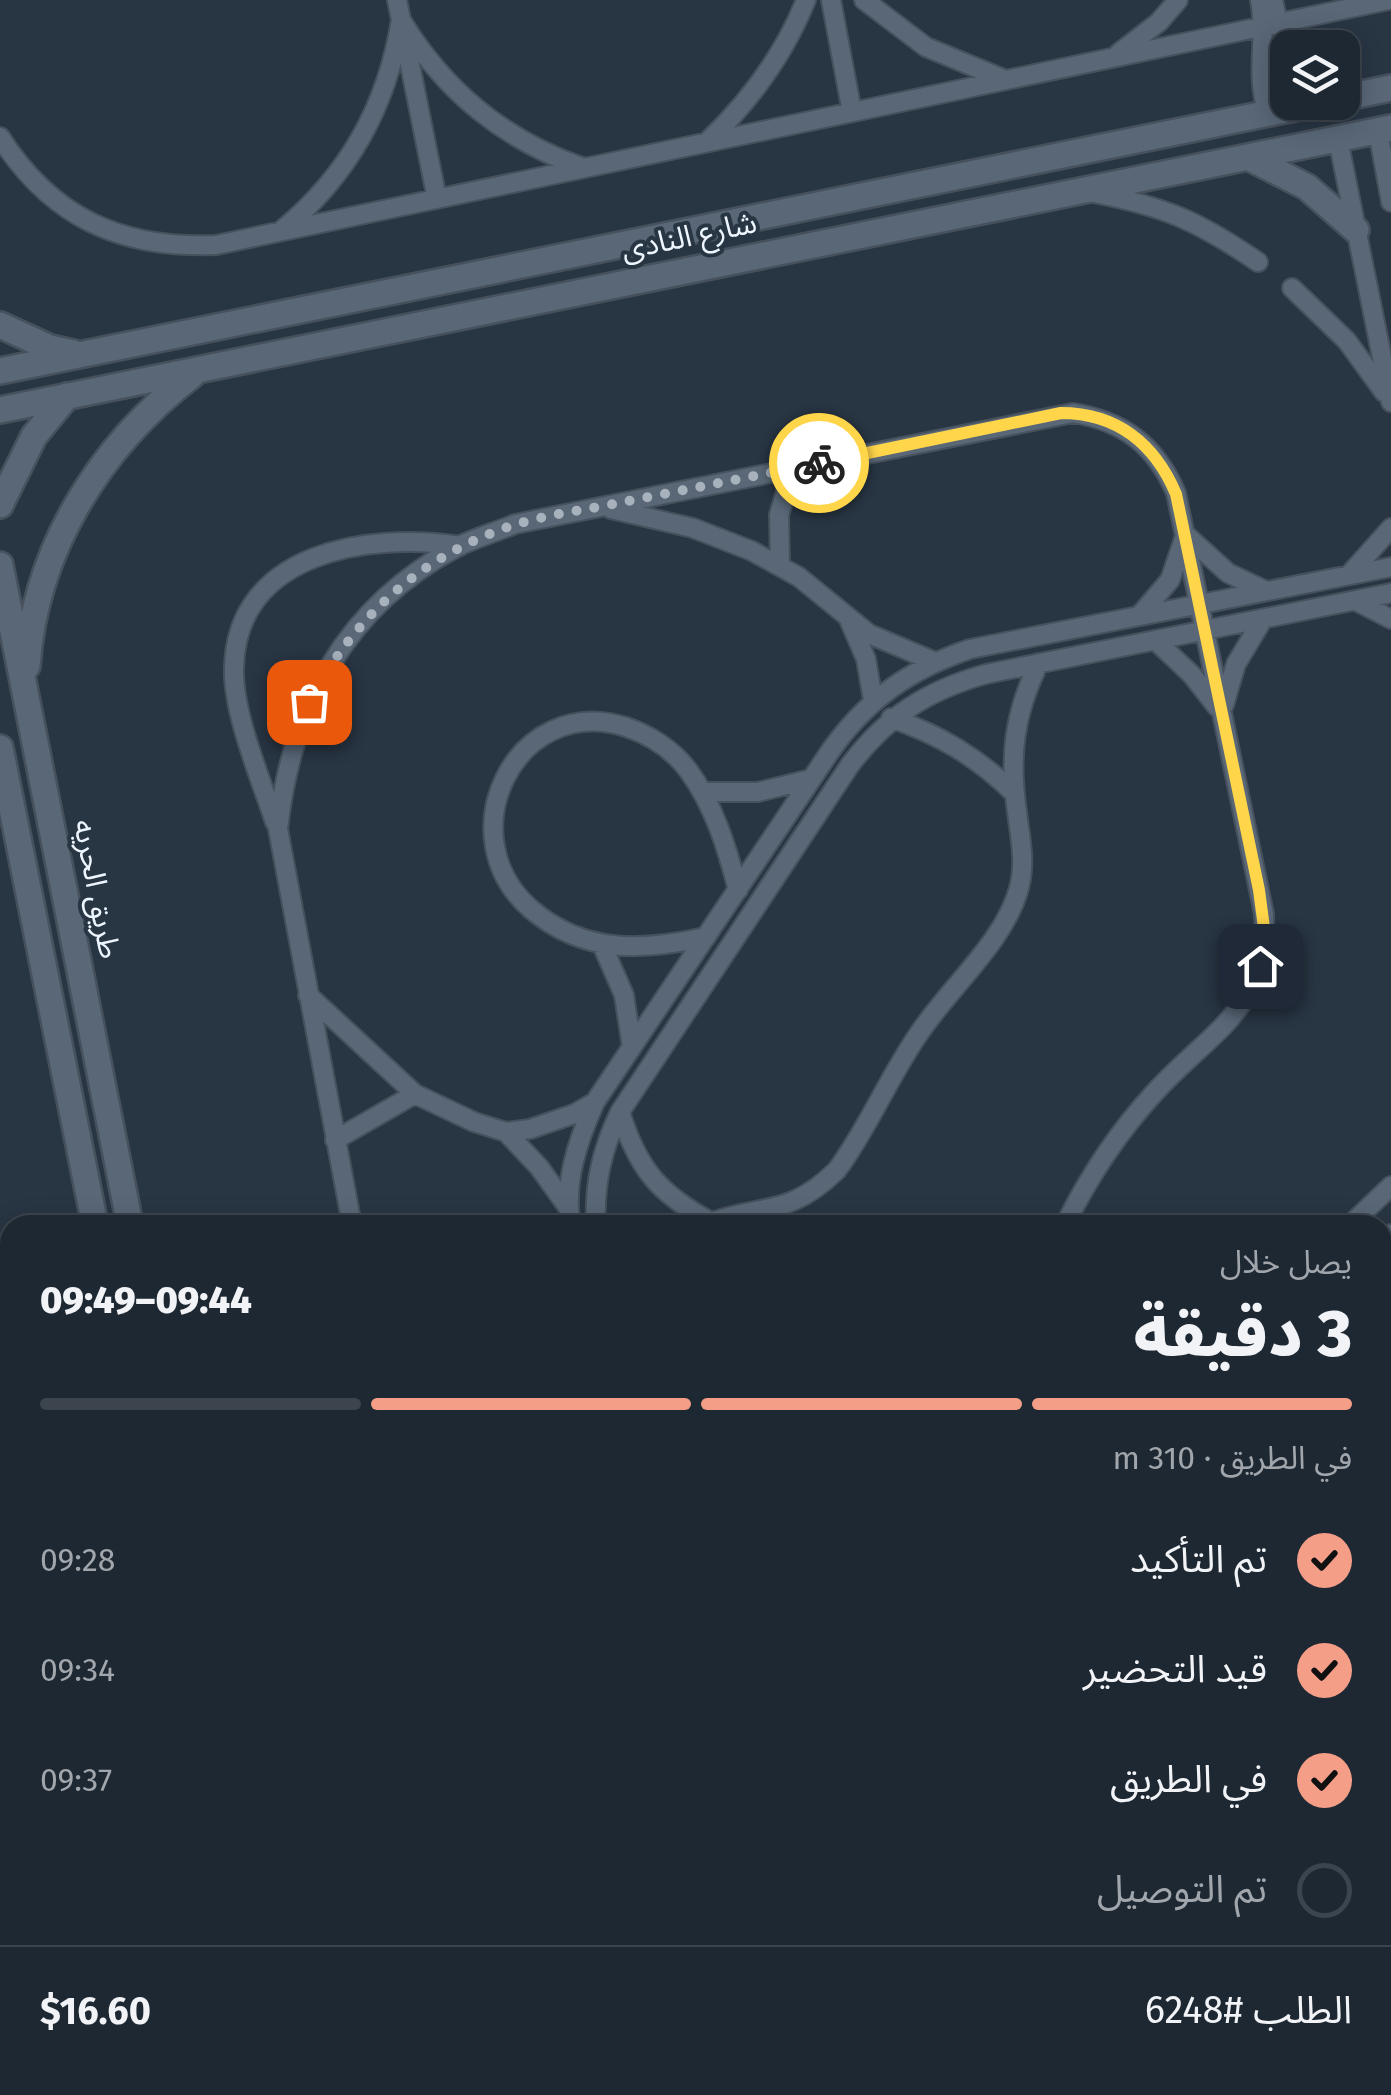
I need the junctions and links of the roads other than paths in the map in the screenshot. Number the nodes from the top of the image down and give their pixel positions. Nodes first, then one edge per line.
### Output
1 (397, 0) edge
2 (806, 0) edge
3 (831, 0) edge
4 (864, 0) edge
5 (1178, 0) edge
6 (1260, 0) edge
7 (1273, 0) edge
8 (1389, 0) edge
9 (401, 20) junction
10 (1272, 24) junction
11 (1278, 30) edge
12 (1113, 58) junction
13 (1006, 80) junction
14 (1391, 88) edge
15 (1360, 94) edge
16 (852, 112) junction
17 (1268, 114) joint
18 (1384, 130) edge
19 (0, 137) edge
20 (1338, 139) junction
21 (705, 144) junction
22 (1248, 157) junction
23 (584, 168) junction
24 (910, 186) junction
25 (1089, 192) junction
26 (857, 197) junction
27 (437, 199) junction
28 (1391, 202) edge
29 (918, 222) junction
30 (1356, 230) junction
31 (279, 232) junction
32 (867, 233) junction
33 (1258, 262) dead end
34 (1292, 288) dead end
35 (0, 325) edge
36 (78, 354) junction
37 (199, 370) junction
38 (0, 372) edge
39 (67, 396) junction
40 (1391, 402) edge
41 (0, 410) edge
42 (793, 468) junction
43 (0, 505) edge
44 (600, 507) junction
45 (1391, 528) edge
46 (1185, 534) junction
47 (460, 546) junction
48 (0, 565) edge
49 (780, 565) junction
50 (1391, 567) edge
51 (1348, 575) junction
52 (1266, 591) junction
53 (1391, 593) edge
54 (1356, 600) junction
55 (1200, 604) junction
56 (1138, 616) junction
57 (1391, 618) edge
58 (1264, 619) junction
59 (850, 621) junction
60 (1205, 630) junction
61 (1155, 640) junction
62 (934, 661) junction
63 (1039, 664) junction
64 (25, 696) junction
65 (873, 700) junction
66 (1223, 716) junction
67 (891, 718) junction
68 (0, 748) edge
69 (812, 780) junction
70 (702, 792) junction
71 (1014, 793) junction
72 (278, 829) junction
73 (738, 890) junction
74 (706, 938) junction
75 (603, 947) junction
76 (308, 995) junction
77 (632, 1046) junction
78 (415, 1094) junction
79 (595, 1102) junction
80 (620, 1112) junction
81 (506, 1132) junction
82 (336, 1140) junction
83 (1391, 1186) edge
84 (93, 1215) edge
85 (128, 1215) edge
86 (350, 1215) edge
87 (568, 1215) edge
88 (569, 1215) edge
89 (597, 1215) edge
90 (694, 1215) edge
91 (749, 1215) edge
92 (1070, 1215) edge
93 (1361, 1215) edge

1 - 9 street
2 - 21 street
3 - 16 street
4 - 13 street
5 - 12 street
6 - 10 street
7 - 10 street
8 - 10 street
9 - 23 street
9 - 27 street
9 - 31 street
10 - 11 street
10 - 12 street
10 - 17 street
12 - 13 street
13 - 16 street
14 - 15 street
16 - 21 street
17 - 24 street, شارع النادى
18 - 20 street, شارع النادى
18 - 28 street
19 - 31 street
20 - 22 street, شارع النادى
20 - 30 street
21 - 23 street
22 - 25 street, شارع النادى
22 - 30 street
23 - 27 street
24 - 26 street, شارع النادى
24 - 29 street
25 - 29 street, شارع النادى
25 - 33 street
26 - 32 street
26 - 36 street, شارع النادى
27 - 31 street
29 - 32 street, شارع النادى
30 - 40 street
32 - 37 street, شارع النادى
34 - 40 street
35 - 36 street
36 - 38 street, شارع النادى
37 - 39 street, شارع النادى
37 - 64 street
39 - 41 street, شارع النادى
39 - 43 street
42 - 44 street
42 - 46 street
42 - 49 street
44 - 47 street
44 - 49 street
45 - 51 street
46 - 52 street
46 - 55 street
46 - 56 street
47 - 72 street
47 - 72 street
48 - 64 street, طريق الحريه
49 - 59 street
50 - 51 street
51 - 52 street
52 - 55 street
53 - 54 street
54 - 57 street
54 - 58 street
55 - 56 street
55 - 60 street
56 - 62 street
58 - 60 street
58 - 66 street
59 - 62 street
59 - 65 street
60 - 61 street
60 - 66 street
61 - 63 street
61 - 66 street
62 - 65 street
63 - 67 street
63 - 71 street
64 - 85 street, طريق الحريه
65 - 69 street
66 - 92 street
67 - 71 street
67 - 80 street
68 - 84 street
69 - 70 street
69 - 73 street
70 - 73 street
70 - 75 street
71 - 91 street
72 - 76 street
73 - 74 street
74 - 75 street
74 - 77 street
75 - 77 street
76 - 78 street
76 - 82 street
77 - 79 street
78 - 81 street
78 - 82 street
79 - 81 street
79 - 88 street
80 - 89 street
80 - 90 street
81 - 87 street
82 - 86 street
83 - 93 street

